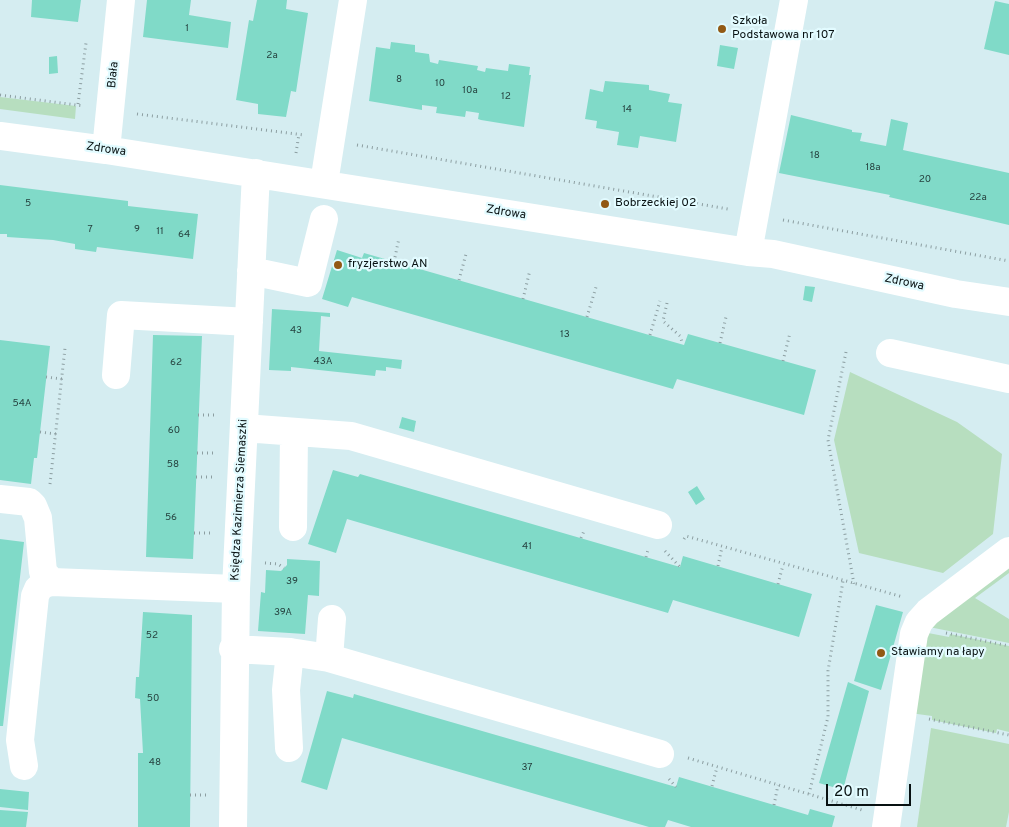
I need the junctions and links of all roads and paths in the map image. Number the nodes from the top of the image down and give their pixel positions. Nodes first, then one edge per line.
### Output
1 (122, 0) edge
2 (353, 0) edge
3 (794, 0) edge
4 (86, 38) dead end
5 (0, 95) edge
6 (78, 104) junction
7 (110, 110) junction
8 (299, 134) junction
9 (0, 136) edge
10 (331, 141) junction
11 (106, 150) junction
12 (296, 159) dead end
13 (256, 173) junction
14 (324, 183) junction
15 (756, 214) junction
16 (324, 219) dead end
17 (399, 238) dead end
18 (748, 252) junction
19 (466, 254) dead end
20 (1009, 261) edge
21 (394, 262) dead end
22 (530, 270) dead end
23 (251, 271) junction
24 (459, 280) dead end
25 (596, 286) dead end
26 (523, 299) dead end
27 (660, 301) dead end
28 (1009, 302) edge
29 (668, 303) dead end
30 (587, 317) dead end
31 (726, 317) dead end
32 (249, 322) junction
33 (790, 332) dead end
34 (650, 335) dead end
35 (683, 343) dead end
36 (720, 343) dead end
37 (65, 348) dead end
38 (846, 352) dead end
39 (890, 353) dead end
40 (783, 361) dead end
41 (116, 375) dead end
42 (46, 377) dead end
43 (62, 379) junction
44 (1009, 379) edge
45 (198, 414) dead end
46 (217, 415) dead end
47 (244, 428) junction
48 (40, 432) dead end
49 (294, 432) junction
50 (56, 434) junction
51 (197, 453) dead end
52 (216, 453) dead end
53 (196, 477) dead end
54 (215, 478) dead end
55 (50, 487) dead end
56 (0, 498) edge
57 (294, 527) dead end
58 (661, 537) joint
59 (722, 547) dead end
60 (1009, 551) edge
61 (264, 563) dead end
62 (718, 566) dead end
63 (680, 567) dead end
64 (284, 568) dead end
65 (844, 581) junction
66 (52, 582) junction
67 (778, 584) dead end
68 (854, 584) junction
69 (236, 589) junction
70 (905, 598) dead end
71 (332, 619) dead end
72 (916, 628) junction
73 (1009, 646) edge
74 (233, 649) junction
75 (290, 652) junction
76 (330, 658) junction
77 (932, 720) dead end
78 (1009, 735) edge
79 (289, 748) dead end
80 (660, 754) dead end
81 (24, 766) dead end
82 (717, 767) dead end
83 (712, 786) dead end
84 (809, 794) junction
85 (774, 805) dead end
86 (886, 822) edge
87 (233, 827) edge

1 - 7 street, Biała
2 - 10 street
3 - 15 street
4 - 6 path
5 - 6 path
6 - 7 path
7 - 8 path
7 - 11 street, Biała
8 - 10 path
8 - 12 path
9 - 11 street, Zdrowa
10 - 14 street
10 - 15 path
11 - 13 street, Zdrowa
13 - 14 street, Zdrowa
13 - 23 street, Księdza Kazimierza Siemaszki
14 - 18 street, Zdrowa
15 - 18 street
15 - 20 path
16 - 23 street
17 - 21 path
18 - 28 street, Zdrowa
19 - 24 path
22 - 26 path
23 - 32 street, Księdza Kazimierza Siemaszki
25 - 30 path
27 - 34 path
29 - 35 path
31 - 36 path
32 - 41 street
32 - 47 street, Księdza Kazimierza Siemaszki
33 - 40 path
37 - 43 path
38 - 68 path
39 - 44 street
42 - 43 path
43 - 50 path
45 - 46 path
47 - 49 street
47 - 69 street, Księdza Kazimierza Siemaszki
48 - 50 path
49 - 57 street
49 - 58 street
50 - 55 path
51 - 52 path
53 - 54 path
56 - 66 street
58 - 63 path
59 - 62 path
60 - 72 street
61 - 64 path
65 - 67 path
65 - 68 path
65 - 84 path
66 - 69 street
66 - 81 street
68 - 70 path
69 - 74 street, Księdza Kazimierza Siemaszki
71 - 76 street
72 - 73 path
72 - 86 street
74 - 75 street
74 - 87 street, Księdza Kazimierza Siemaszki
75 - 76 street
75 - 79 street
76 - 80 street
77 - 78 path
82 - 83 path
84 - 85 path
84 - 86 path

